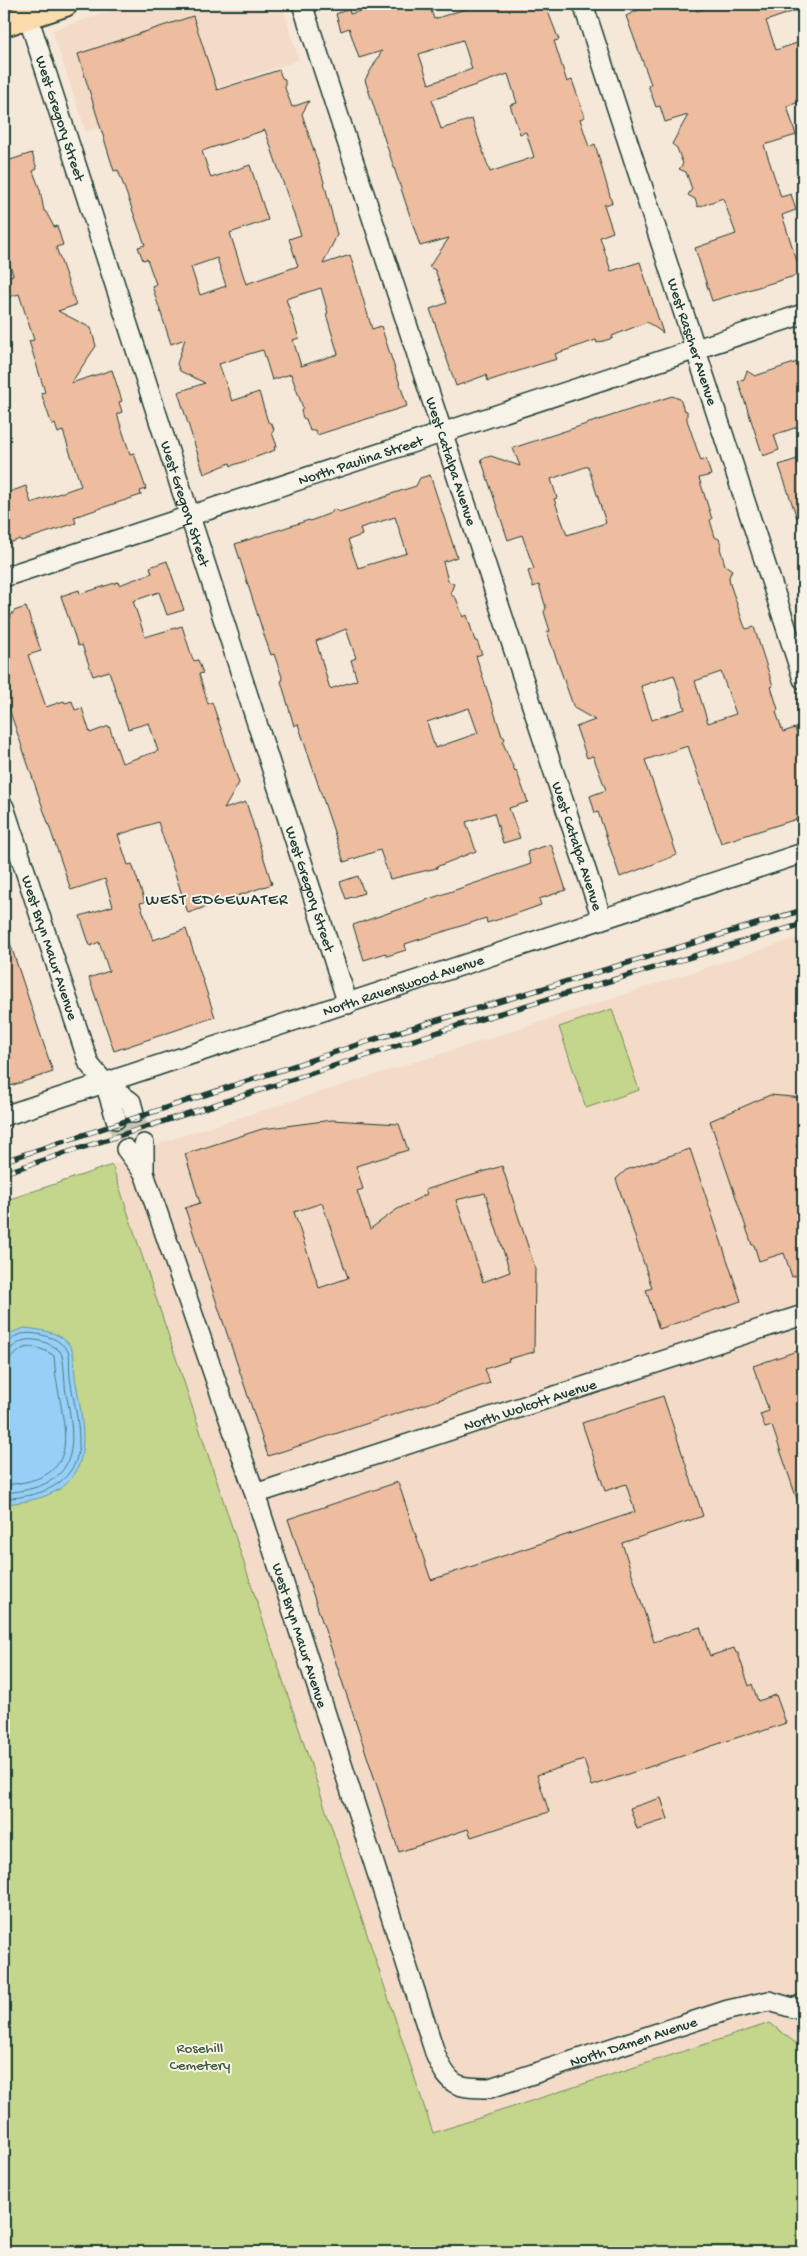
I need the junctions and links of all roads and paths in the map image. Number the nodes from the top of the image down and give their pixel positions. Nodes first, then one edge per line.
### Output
1 (65, 4) edge
2 (302, 4) edge
3 (583, 4) edge
4 (26, 10) edge
5 (4, 24) edge
6 (803, 314) edge
7 (696, 350) junction
8 (443, 433) junction
9 (190, 517) junction
10 (4, 577) edge
11 (803, 679) edge
12 (4, 807) edge
13 (803, 853) edge
14 (602, 919) junction
15 (348, 1004) junction
16 (105, 1083) junction
17 (4, 1116) edge
18 (125, 1116) tunnel mouth
19 (135, 1146) tunnel mouth
20 (803, 1315) edge
21 (255, 1494) junction
22 (800, 2009) edge
23 (464, 2088) joint

1 - 4 main road
2 - 8 street, West Catalpa Avenue
3 - 7 street, West Rascher Avenue
4 - 5 main road
4 - 9 street, West Gregory Street
6 - 7 street, North Paulina Street
7 - 8 street, North Paulina Street
7 - 11 street, West Rascher Avenue
8 - 9 street, North Paulina Street
8 - 14 street, West Catalpa Avenue
9 - 10 street, North Paulina Street
9 - 15 street, West Gregory Street
12 - 16 street, West Bryn Mawr Avenue
13 - 14 street, North Ravenswood Avenue
14 - 15 street, North Ravenswood Avenue
15 - 16 street, North Ravenswood Avenue
16 - 17 street, North Ravenswood Avenue
16 - 18 street, West Bryn Mawr Avenue
19 - 21 street, West Bryn Mawr Avenue
20 - 21 street, North Wolcott Avenue
21 - 23 street, West Bryn Mawr Avenue
22 - 23 street, North Damen Avenue

